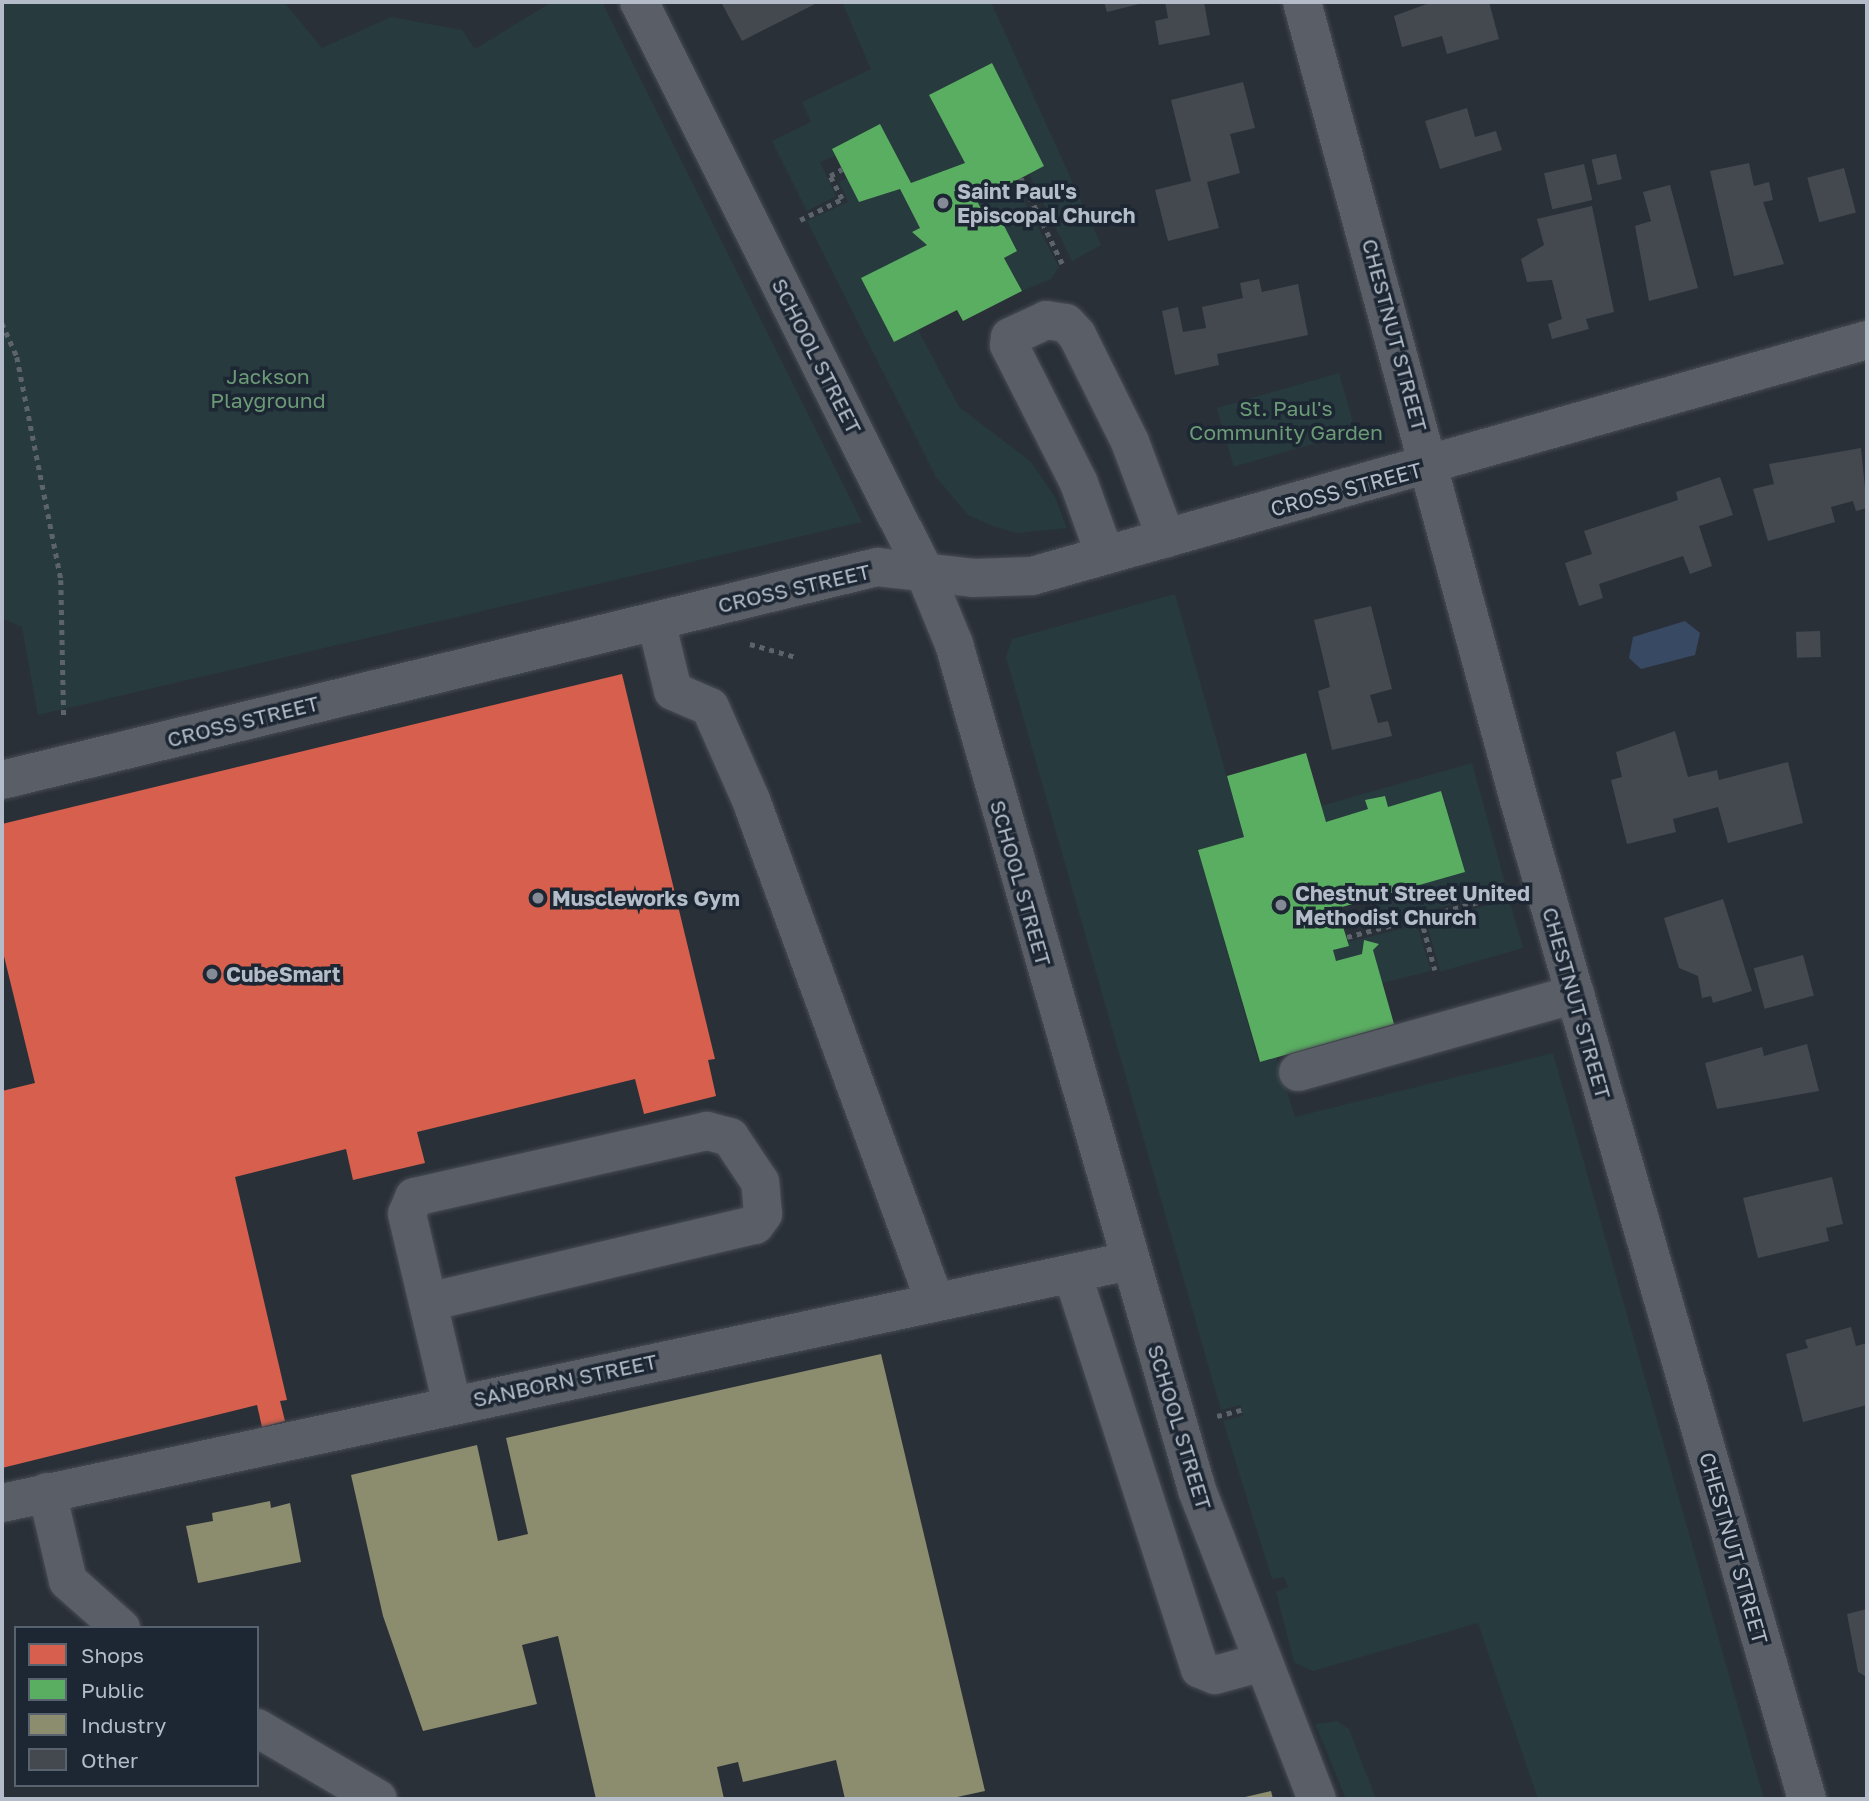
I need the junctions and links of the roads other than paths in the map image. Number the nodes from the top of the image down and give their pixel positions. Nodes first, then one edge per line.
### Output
1 (639, 2) edge
2 (1302, 2) edge
3 (1867, 340) edge
4 (1430, 467) junction
5 (1166, 538) junction
6 (1105, 555) junction
7 (924, 571) junction
8 (656, 621) junction
9 (2, 780) edge
10 (1575, 994) junction
11 (1298, 1072) dead end
12 (1129, 1261) junction
13 (1072, 1273) junction
14 (428, 1302) junction
15 (935, 1302) junction
16 (452, 1404) junction
17 (47, 1492) junction
18 (2, 1503) edge
19 (119, 1626) edge
20 (1263, 1662) junction
21 (259, 1729) edge
22 (378, 1799) edge
23 (1317, 1799) edge
24 (1807, 1799) edge

1 - 7 street, SCHOOL STREET
2 - 4 street, CHESTNUT STREET
3 - 4 street, CROSS STREET
4 - 5 street, CROSS STREET
4 - 10 street, CHESTNUT STREET
5 - 6 street, CROSS STREET
5 - 6 street
6 - 7 street, CROSS STREET
7 - 8 street, CROSS STREET
7 - 12 street, SCHOOL STREET
8 - 9 street, CROSS STREET
8 - 15 street
10 - 11 street
10 - 24 street, CHESTNUT STREET
12 - 13 street, SANBORN STREET
12 - 20 street, SCHOOL STREET
13 - 15 street, SANBORN STREET
13 - 20 street
14 - 14 street
14 - 16 street
15 - 16 street, SANBORN STREET
16 - 17 street, SANBORN STREET
17 - 18 street, SANBORN STREET
17 - 19 street
20 - 23 street, SCHOOL STREET
21 - 22 street

